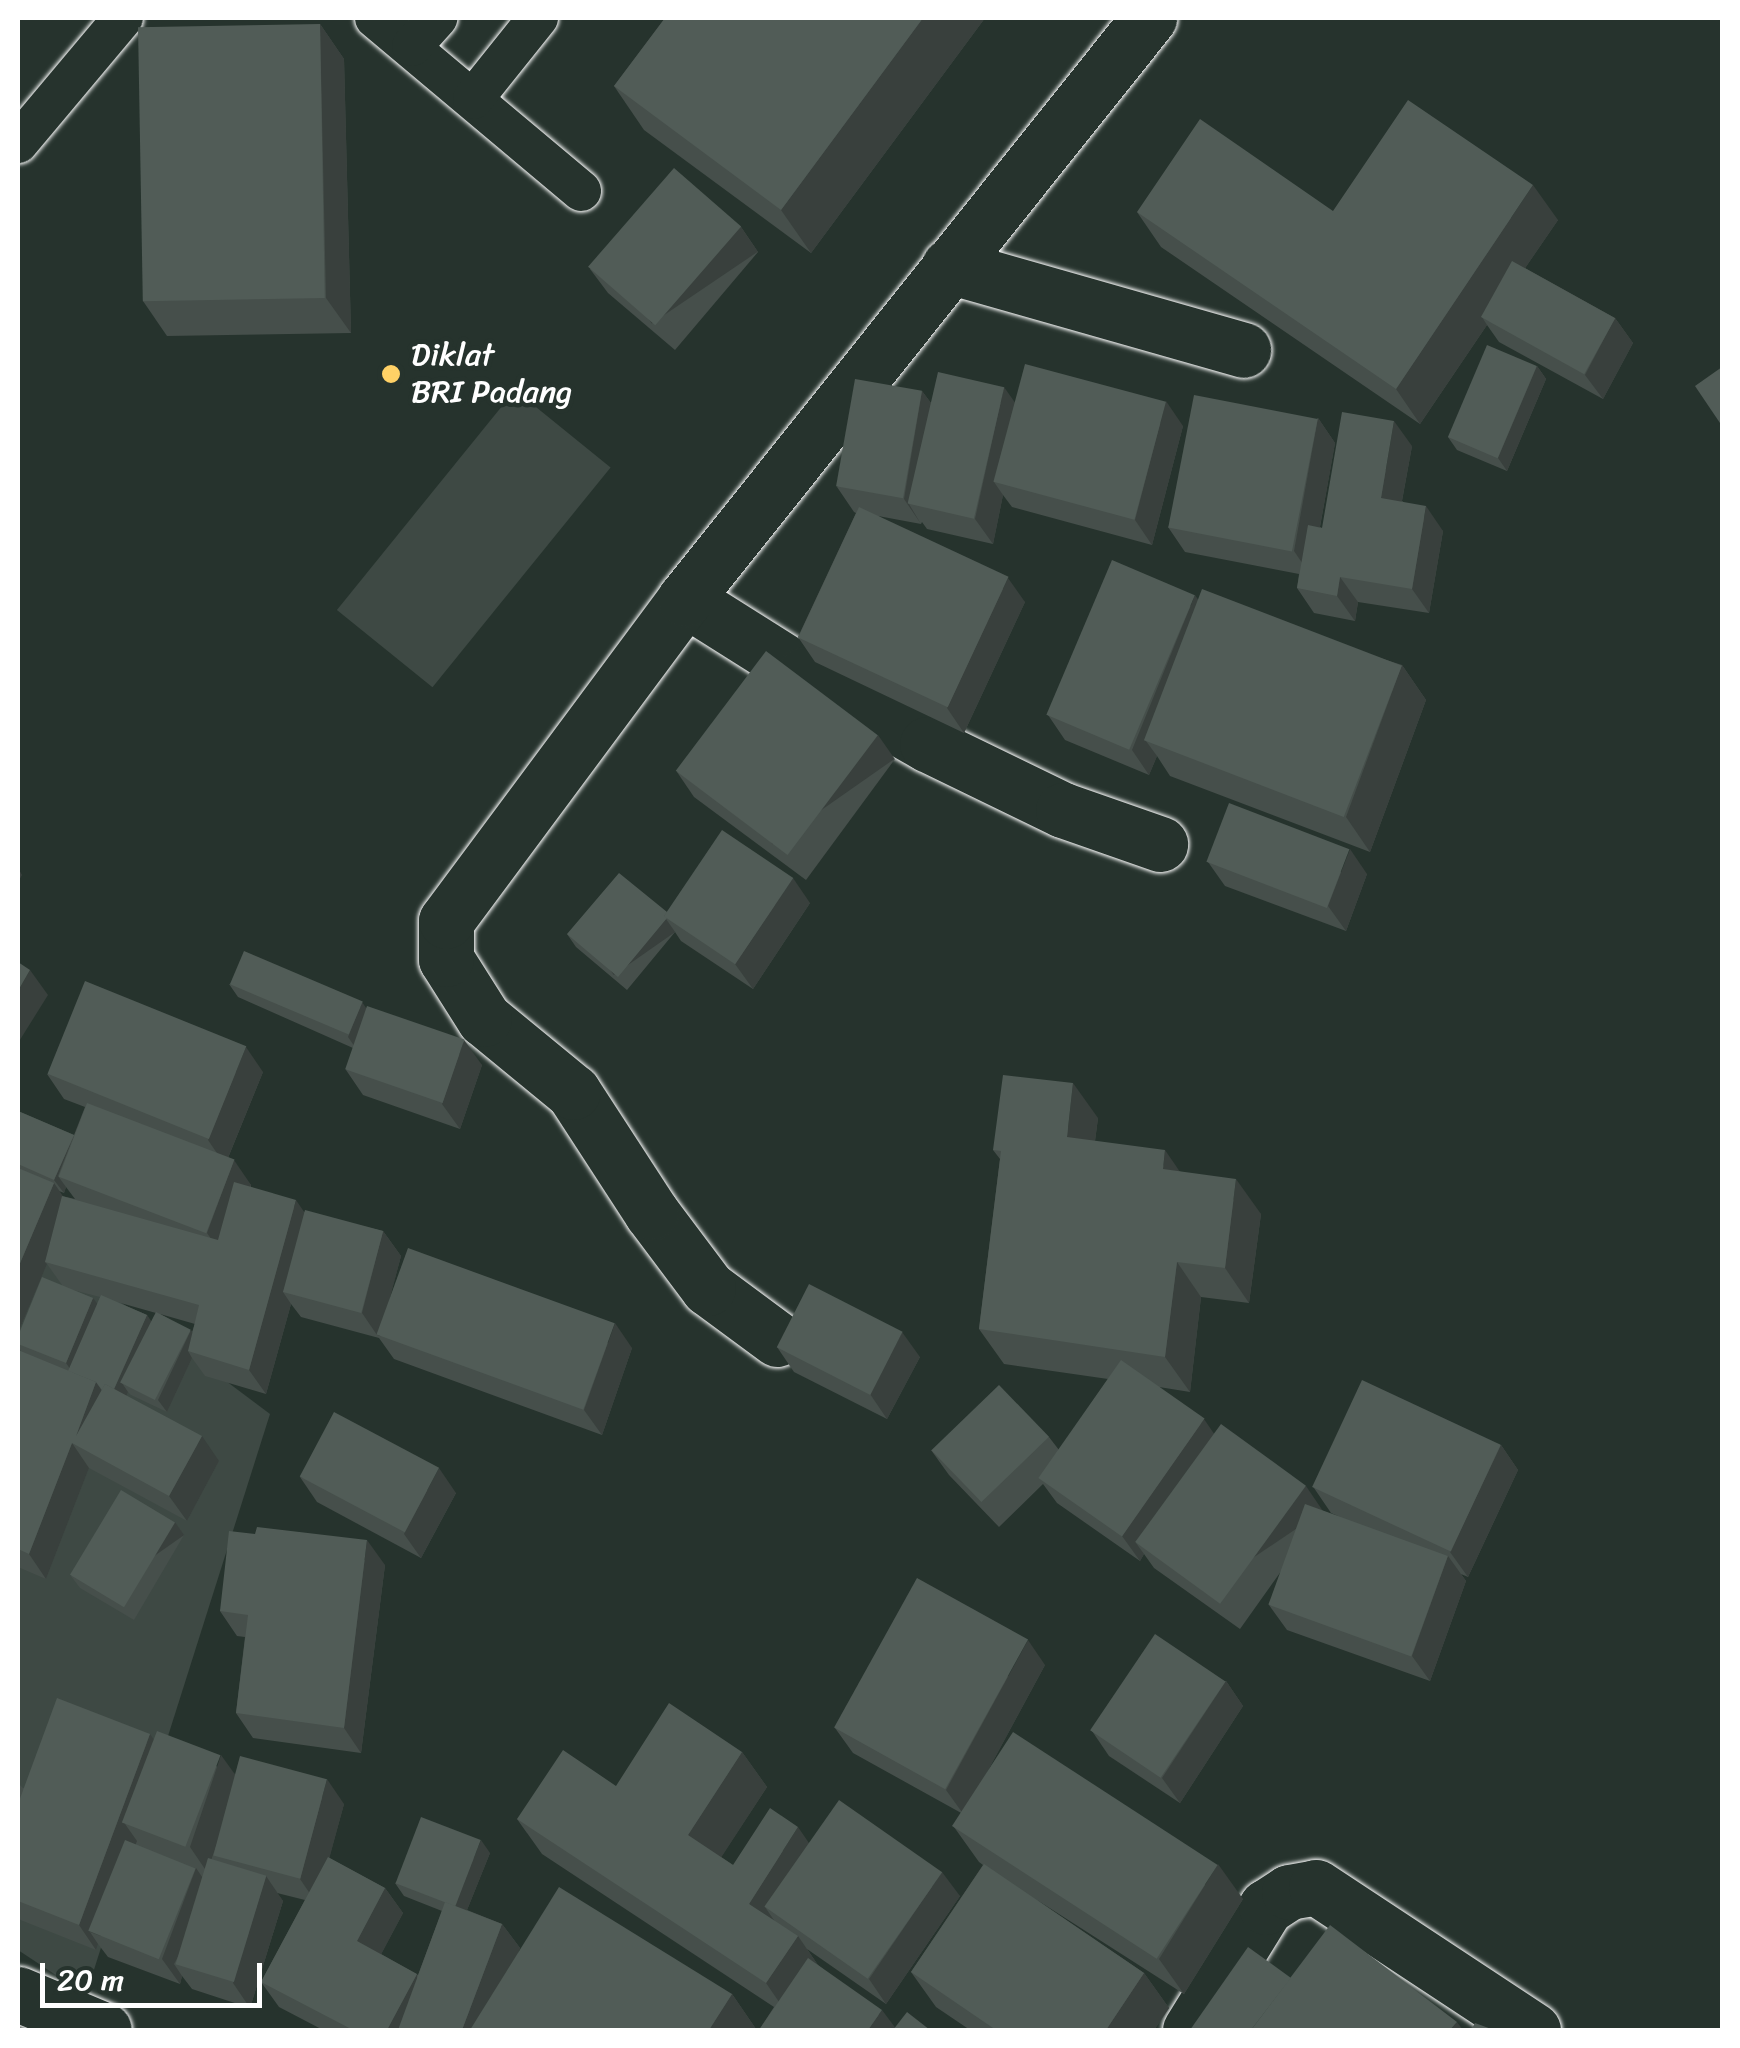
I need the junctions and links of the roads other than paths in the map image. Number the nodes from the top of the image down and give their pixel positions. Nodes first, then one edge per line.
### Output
1 (123, 18) edge
2 (375, 18) edge
3 (538, 18) edge
4 (1149, 18) edge
5 (425, 32) edge
6 (473, 99) junction
7 (18, 143) edge
8 (581, 191) dead end
9 (949, 266) junction
10 (1243, 350) dead end
11 (686, 599) junction
12 (1160, 844) dead end
13 (777, 1339) edge
14 (18, 1994) edge
15 (104, 2030) edge
16 (1190, 2030) edge
17 (1533, 2030) edge

1 - 7 lane
2 - 5 lane
3 - 6 lane
4 - 9 street
5 - 6 lane
6 - 8 lane
9 - 10 street
9 - 11 street
11 - 12 street
11 - 13 street
14 - 15 street
16 - 17 street

